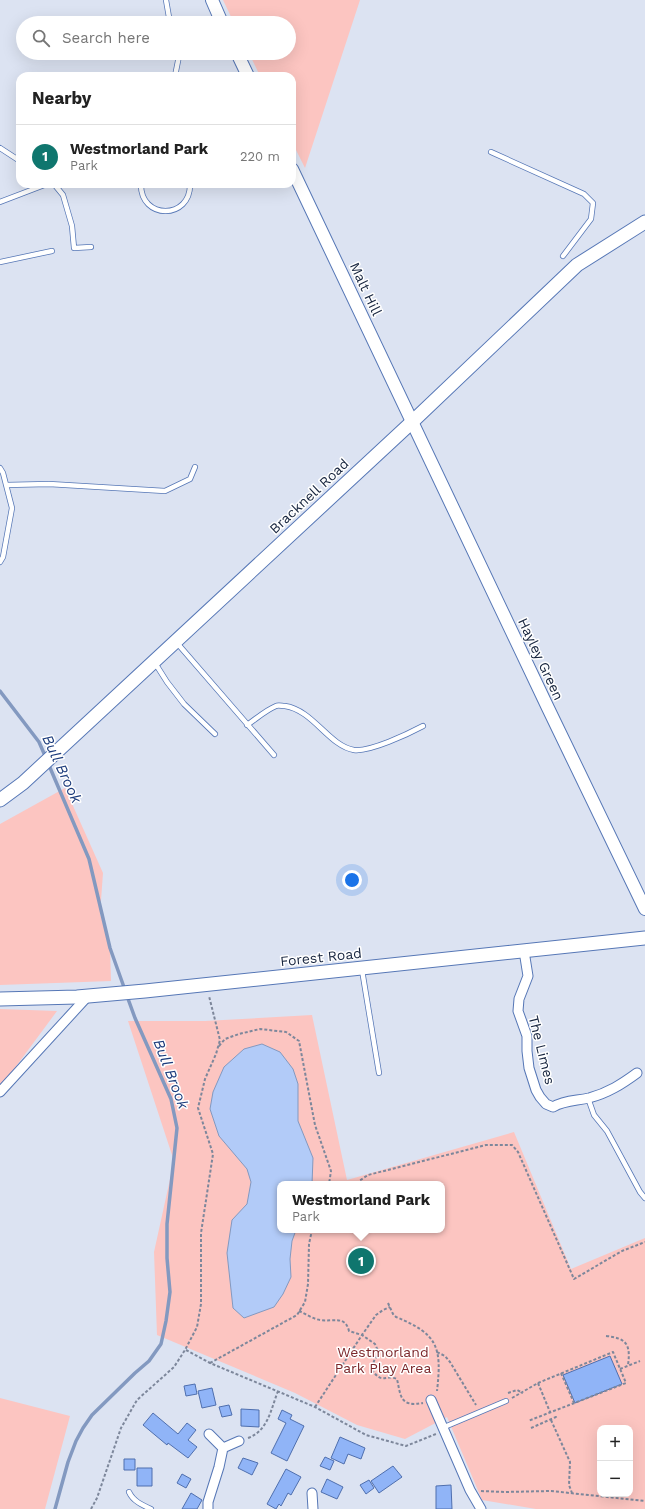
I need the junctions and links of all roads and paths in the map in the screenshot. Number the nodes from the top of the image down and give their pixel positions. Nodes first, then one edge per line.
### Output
1 (166, 0) edge
2 (212, 0) edge
3 (169, 16) edge
4 (219, 16) edge
5 (179, 60) edge
6 (240, 60) edge
7 (176, 72) edge
8 (246, 72) edge
9 (0, 148) edge
10 (492, 152) dead end
11 (16, 158) edge
12 (296, 177) edge
13 (37, 188) edge
14 (57, 188) edge
15 (141, 188) edge
16 (190, 188) edge
17 (0, 202) edge
18 (645, 222) edge
19 (91, 247) dead end
20 (52, 251) dead end
21 (563, 256) dead end
22 (0, 262) edge
23 (412, 422) junction
24 (195, 467) dead end
25 (0, 468) edge
26 (6, 485) junction
27 (0, 562) edge
28 (176, 641) junction
29 (154, 662) junction
30 (247, 725) junction
31 (423, 726) dead end
32 (215, 734) dead end
33 (274, 755) dead end
34 (0, 800) edge
35 (645, 909) edge
36 (645, 938) edge
37 (524, 951) junction
38 (362, 968) junction
39 (206, 985) junction
40 (87, 996) junction
41 (0, 999) edge
42 (218, 1047) junction
43 (379, 1073) dead end
44 (637, 1073) dead end
45 (0, 1092) edge
46 (588, 1098) junction
47 (329, 1181) edge
48 (359, 1181) edge
49 (645, 1198) edge
50 (311, 1233) edge
51 (645, 1242) edge
52 (388, 1303) dead end
53 (390, 1307) junction
54 (299, 1312) junction
55 (362, 1335) junction
56 (606, 1336) dead end
57 (185, 1350) junction
58 (436, 1352) junction
59 (640, 1360) dead end
60 (210, 1363) junction
61 (628, 1365) junction
62 (620, 1369) junction
63 (561, 1373) junction
64 (538, 1383) junction
65 (278, 1390) junction
66 (523, 1393) junction
67 (503, 1395) dead end
68 (431, 1400) junction
69 (506, 1401) joint
70 (575, 1404) junction
71 (477, 1406) dead end
72 (315, 1407) junction
73 (550, 1412) junction
74 (557, 1419) dead end
75 (551, 1420) junction
76 (528, 1421) dead end
77 (531, 1428) dead end
78 (440, 1431) junction
79 (209, 1434) dead end
80 (239, 1441) joint
81 (224, 1448) junction
82 (470, 1490) junction
83 (129, 1492) dead end
84 (312, 1493) dead end
85 (572, 1493) junction
86 (645, 1500) edge
87 (91, 1509) edge
88 (151, 1509) edge
89 (208, 1509) edge
90 (313, 1509) edge
91 (481, 1509) edge

1 - 3 lane
2 - 4 street
5 - 7 lane
6 - 8 street
9 - 11 lane
10 - 21 lane
12 - 23 street, Malt Hill
13 - 17 lane
14 - 19 lane
15 - 16 lane
18 - 23 main road, Bracknell Road
20 - 22 lane
23 - 28 main road, Bracknell Road
23 - 35 street, Hayley Green
24 - 26 lane
25 - 26 lane
26 - 27 lane
28 - 29 main road, Bracknell Road
28 - 30 lane
29 - 32 lane
29 - 34 main road, Bracknell Road
30 - 31 lane
30 - 33 lane
36 - 37 main road, Forest Road
37 - 38 main road, Forest Road
37 - 46 street, The Limes
38 - 39 main road, Forest Road
38 - 43 lane
39 - 40 main road, Forest Road
39 - 42 path
40 - 41 main road, Forest Road
40 - 45 street
42 - 47 path
42 - 57 path
44 - 46 street, The Limes
46 - 49 lane
48 - 51 path
50 - 54 path
52 - 53 path
53 - 55 path
53 - 58 path
54 - 55 path
54 - 60 path
55 - 68 path
55 - 72 path
56 - 61 path
57 - 60 path
57 - 87 path
58 - 68 path
58 - 71 path
59 - 61 path
60 - 65 path
61 - 62 path
62 - 63 path
62 - 70 path
63 - 64 path
63 - 70 path
64 - 66 path
64 - 73 path
65 - 72 path
65 - 80 path
66 - 67 path
66 - 69 path
68 - 78 street
69 - 78 lane
70 - 73 path
72 - 78 path
73 - 76 path
74 - 75 path
75 - 77 path
75 - 85 path
78 - 82 street
79 - 81 street
80 - 81 street
81 - 89 street
82 - 85 path
82 - 91 street
83 - 88 lane
84 - 90 street
85 - 86 path

